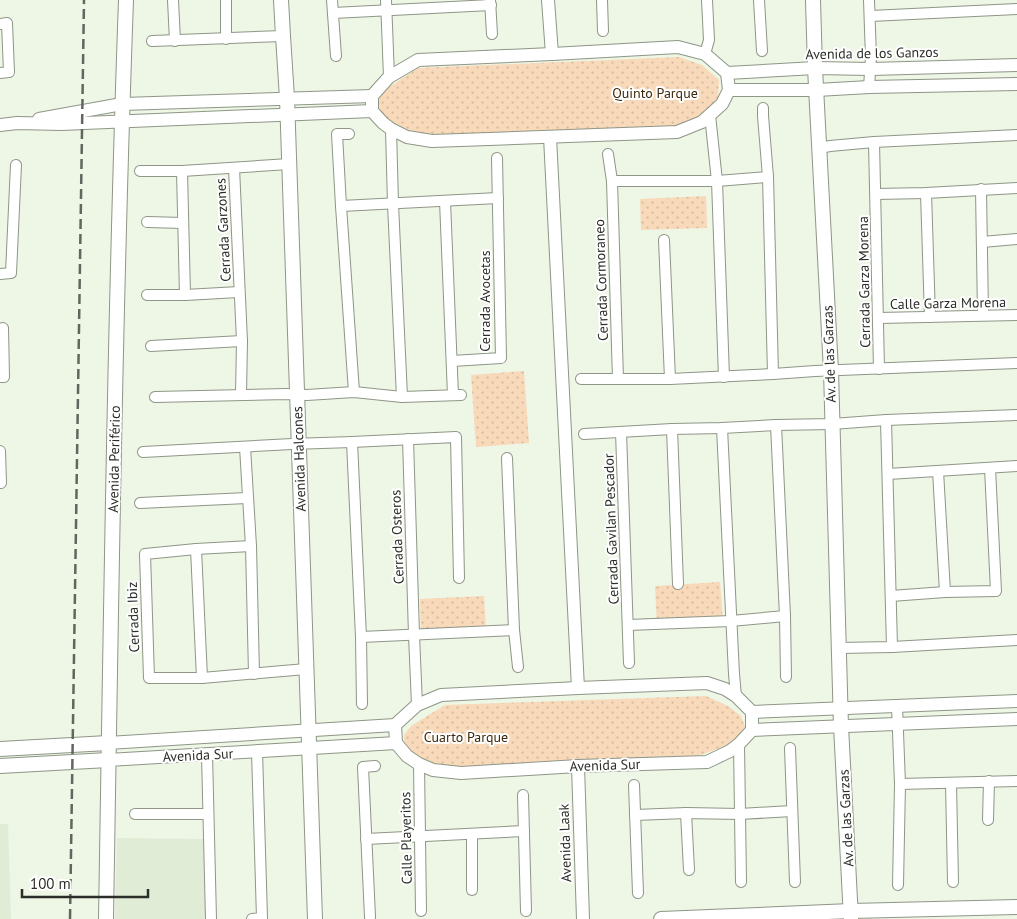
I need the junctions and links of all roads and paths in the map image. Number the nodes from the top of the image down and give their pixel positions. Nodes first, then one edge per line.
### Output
1 (126, 0) edge
2 (173, 0) edge
3 (226, 0) edge
4 (281, 0) edge
5 (332, 0) edge
6 (548, 0) edge
7 (602, 0) edge
8 (708, 0) edge
9 (759, 0) edge
10 (813, 0) edge
11 (869, 0) edge
12 (491, 3) edge
13 (386, 5) edge
14 (1017, 9) edge
15 (333, 13) junction
16 (870, 16) junction
17 (0, 24) edge
18 (603, 30) dead end
19 (492, 34) dead end
20 (283, 36) junction
21 (226, 39) junction
22 (152, 41) dead end
23 (175, 41) junction
24 (762, 51) dead end
25 (552, 54) junction
26 (705, 54) junction
27 (336, 56) dead end
28 (1017, 65) edge
29 (815, 68) junction
30 (871, 68) junction
31 (389, 70) junction
32 (0, 73) edge
33 (727, 73) junction
34 (1017, 84) edge
35 (869, 87) junction
36 (729, 90) junction
37 (817, 90) junction
38 (372, 96) junction
39 (287, 98) junction
40 (122, 104) junction
41 (763, 108) dead end
42 (372, 111) junction
43 (710, 115) junction
44 (90, 116) junction
45 (288, 116) junction
46 (121, 122) junction
47 (0, 125) edge
48 (391, 129) junction
49 (349, 134) dead end
50 (1017, 135) edge
51 (550, 137) junction
52 (874, 142) junction
53 (824, 147) junction
54 (608, 154) dead end
55 (497, 158) dead end
56 (289, 164) junction
57 (16, 165) dead end
58 (234, 168) junction
59 (140, 170) dead end
60 (182, 170) junction
61 (768, 177) junction
62 (612, 180) junction
63 (717, 181) junction
64 (1017, 188) edge
65 (981, 189) junction
66 (926, 193) junction
67 (876, 194) junction
68 (498, 198) junction
69 (445, 201) junction
70 (393, 204) junction
71 (340, 206) junction
72 (147, 222) dead end
73 (184, 223) junction
74 (1017, 239) edge
75 (664, 240) dead end
76 (982, 242) junction
77 (0, 274) edge
78 (239, 292) junction
79 (185, 295) junction
80 (147, 296) dead end
81 (983, 315) junction
82 (1017, 315) edge
83 (930, 317) junction
84 (879, 318) junction
85 (0, 329) edge
86 (242, 341) junction
87 (151, 346) dead end
88 (452, 361) junction
89 (1017, 363) edge
90 (879, 369) junction
91 (835, 371) junction
92 (772, 374) junction
93 (0, 377) edge
94 (724, 377) junction
95 (581, 379) dead end
96 (618, 379) junction
97 (670, 379) junction
98 (354, 392) junction
99 (241, 394) junction
100 (297, 394) junction
101 (155, 397) dead end
102 (402, 397) junction
103 (1017, 415) edge
104 (886, 420) junction
105 (826, 424) junction
106 (776, 425) junction
107 (722, 428) junction
108 (672, 429) junction
109 (621, 432) junction
110 (584, 434) dead end
111 (408, 439) junction
112 (352, 442) junction
113 (300, 443) junction
114 (245, 446) junction
115 (0, 450) edge
116 (144, 452) dead end
117 (507, 458) dead end
118 (1017, 466) edge
119 (990, 468) junction
120 (938, 471) junction
121 (888, 474) junction
122 (0, 483) edge
123 (247, 498) junction
124 (140, 503) dead end
125 (251, 546) junction
126 (196, 549) junction
127 (459, 578) dead end
128 (678, 584) dead end
129 (945, 592) junction
130 (891, 596) junction
131 (785, 616) junction
132 (731, 621) junction
133 (628, 626) junction
134 (514, 630) junction
135 (414, 635) junction
136 (361, 636) junction
137 (1017, 640) edge
138 (892, 647) junction
139 (846, 648) junction
140 (629, 664) dead end
141 (518, 667) dead end
142 (302, 669) junction
143 (254, 674) junction
144 (786, 677) dead end
145 (202, 678) junction
146 (578, 688) junction
147 (736, 696) junction
148 (417, 699) junction
149 (1017, 701) edge
150 (362, 704) dead end
151 (897, 706) junction
152 (841, 708) junction
153 (752, 712) junction
154 (1017, 719) edge
155 (395, 725) junction
156 (841, 726) junction
157 (898, 727) junction
158 (308, 730) junction
159 (752, 730) junction
160 (108, 743) junction
161 (396, 743) junction
162 (310, 748) junction
163 (790, 748) dead end
164 (2, 749) edge
165 (739, 749) junction
166 (257, 751) junction
167 (206, 754) junction
168 (108, 760) junction
169 (419, 764) junction
170 (2, 766) edge
171 (375, 766) dead end
172 (578, 766) junction
173 (1017, 780) edge
174 (989, 781) junction
175 (951, 783) junction
176 (900, 784) junction
177 (634, 785) dead end
178 (524, 796) dead end
179 (792, 811) junction
180 (686, 813) junction
181 (135, 814) dead end
182 (208, 814) junction
183 (635, 814) junction
184 (740, 814) junction
185 (988, 820) dead end
186 (524, 831) junction
187 (472, 834) junction
188 (420, 836) junction
189 (366, 839) junction
190 (689, 870) dead end
191 (742, 882) dead end
192 (795, 882) dead end
193 (953, 882) dead end
194 (898, 885) dead end
195 (472, 890) dead end
196 (638, 893) dead end
197 (1017, 908) edge
198 (421, 911) dead end
199 (526, 911) dead end
200 (851, 915) edge
201 (370, 917) dead end
202 (106, 919) edge
203 (211, 919) edge
204 (252, 919) edge
205 (315, 919) edge
206 (583, 919) edge
207 (662, 919) edge

1 - 40 main road, Avenida Periférico
2 - 23 street
3 - 21 street
4 - 20 main road, Avenida Halcones
5 - 15 street
6 - 25 street
7 - 18 street
8 - 26 street
9 - 24 street
10 - 29 main road, Av. de las Garzas
11 - 16 street
12 - 13 street
12 - 19 street
13 - 15 street
13 - 31 street
14 - 16 street
15 - 27 street
16 - 30 street
17 - 32 street
20 - 21 street
20 - 39 main road, Avenida Halcones
21 - 23 street
22 - 23 street
25 - 26 street
25 - 31 street
26 - 33 street
28 - 30 street, Avenida de los Ganzos
29 - 30 street, Avenida de los Ganzos
29 - 33 street, Avenida de los Ganzos
29 - 37 main road, Av. de las Garzas
30 - 35 street
31 - 38 street
33 - 36 street
34 - 35 street
35 - 37 street
36 - 37 street
36 - 43 street
37 - 53 main road, Av. de las Garzas
38 - 39 street
38 - 42 street
39 - 40 street
39 - 45 main road, Avenida Halcones
40 - 44 street
40 - 46 main road, Avenida Periférico
41 - 61 street
42 - 45 street
42 - 48 street
43 - 51 street
43 - 63 street
44 - 46 street
44 - 47 street
45 - 46 street
45 - 56 main road, Avenida Halcones
46 - 160 main road, Avenida Periférico
48 - 51 street
48 - 70 street
49 - 71 street
50 - 52 street
51 - 146 street
52 - 53 street
52 - 67 street, Cerrada Garza Morena
53 - 91 main road, Av. de las Garzas
54 - 62 street, Cerrada Cormoraneo
55 - 68 street, Cerrada Avocetas
56 - 58 street, Cerrada Garzones
56 - 100 main road, Avenida Halcones
57 - 77 street
58 - 60 street, Cerrada Garzones
58 - 78 street, Cerrada Garzones
59 - 60 street, Cerrada Garzones
60 - 73 street
61 - 63 street
61 - 92 street
62 - 63 street
62 - 96 street, Cerrada Cormoraneo
63 - 94 street
64 - 65 street
65 - 66 street
65 - 76 street
66 - 67 street
66 - 83 street
67 - 84 street, Cerrada Garza Morena
68 - 69 street
68 - 88 street, Cerrada Avocetas
69 - 70 street
69 - 88 street
70 - 71 street
70 - 102 street
71 - 98 street
72 - 73 street
73 - 79 street
74 - 76 street
75 - 97 street
76 - 81 street
78 - 79 street, Cerrada Garzones
78 - 86 street, Cerrada Garzones
79 - 80 street, Cerrada Garzones
81 - 82 street, Calle Garza Morena
81 - 83 street, Calle Garza Morena
83 - 84 street, Calle Garza Morena
84 - 90 street, Cerrada Garza Morena
85 - 93 street
86 - 87 street
86 - 99 street, Cerrada Garzones
88 - 102 street
89 - 90 street
90 - 91 street
91 - 92 street
91 - 105 main road, Av. de las Garzas
92 - 94 street
94 - 97 street
95 - 96 street
96 - 97 street
98 - 100 street
98 - 102 street
99 - 100 street
99 - 101 street
100 - 113 main road, Avenida Halcones
103 - 104 street
104 - 105 street
104 - 121 street
105 - 106 street
105 - 139 main road, Av. de las Garzas
106 - 107 street
106 - 131 street
107 - 108 street
107 - 132 street
108 - 109 street
108 - 128 street
109 - 110 street
109 - 133 street, Cerrada Gavilan Pescador
111 - 112 street
111 - 127 street
111 - 135 street, Cerrada Osteros
112 - 113 street
112 - 136 street
113 - 114 street
113 - 142 main road, Avenida Halcones
114 - 116 street
114 - 123 street
115 - 122 street
117 - 134 street
118 - 119 street
119 - 120 street
119 - 129 street
120 - 121 street
120 - 129 street
121 - 130 street
123 - 124 street
123 - 125 street
125 - 126 street, Cerrada Ibiz
125 - 143 street
126 - 145 street
126 - 145 street, Cerrada Ibiz
129 - 130 street
130 - 138 street
131 - 132 street
131 - 144 street
132 - 133 street
132 - 147 street
133 - 140 street, Cerrada Gavilan Pescador
134 - 135 street
134 - 141 street
135 - 136 street
135 - 148 street, Cerrada Osteros
136 - 150 street
137 - 138 street
138 - 139 street
139 - 152 main road, Av. de las Garzas
142 - 143 street, Cerrada Ibiz
142 - 158 main road, Avenida Halcones
143 - 145 street, Cerrada Ibiz
146 - 147 street
146 - 148 street
147 - 153 street
148 - 155 street
149 - 151 street
151 - 152 street
151 - 157 street
152 - 153 street
152 - 156 main road, Av. de las Garzas
153 - 159 street
154 - 157 street
155 - 158 street, Avenida Sur
155 - 161 street
156 - 157 street
156 - 159 street
156 - 200 main road, Av. de las Garzas
157 - 176 street
158 - 160 street, Avenida Sur
158 - 162 main road, Avenida Halcones
159 - 165 street, Avenida Sur
160 - 164 main road, Avenida Sur
160 - 168 main road, Avenida Periférico
161 - 162 street, Avenida Sur
161 - 169 street, Avenida Sur
162 - 166 street, Avenida Sur
162 - 205 main road, Avenida Halcones
163 - 179 street
164 - 170 main road
165 - 172 street, Avenida Sur
165 - 184 street
166 - 167 street, Avenida Sur
166 - 204 street
167 - 168 street, Avenida Sur
167 - 182 street
168 - 170 main road, Avenida Sur
168 - 202 main road, Avenida Periférico
169 - 172 street, Avenida Sur
169 - 188 street, Calle Playeritos
171 - 189 street
172 - 206 street, Avenida Laak
173 - 174 street
174 - 175 street
174 - 185 street
175 - 176 street
175 - 193 street
176 - 194 street
177 - 183 street
178 - 186 street
179 - 184 street
179 - 192 street
180 - 183 street
180 - 184 street
180 - 190 street
181 - 182 street
182 - 203 street
183 - 196 street
184 - 191 street
186 - 187 street
186 - 199 street
187 - 188 street
187 - 195 street
188 - 189 street
188 - 198 street, Calle Playeritos
189 - 201 street
197 - 200 main road
200 - 207 main road

